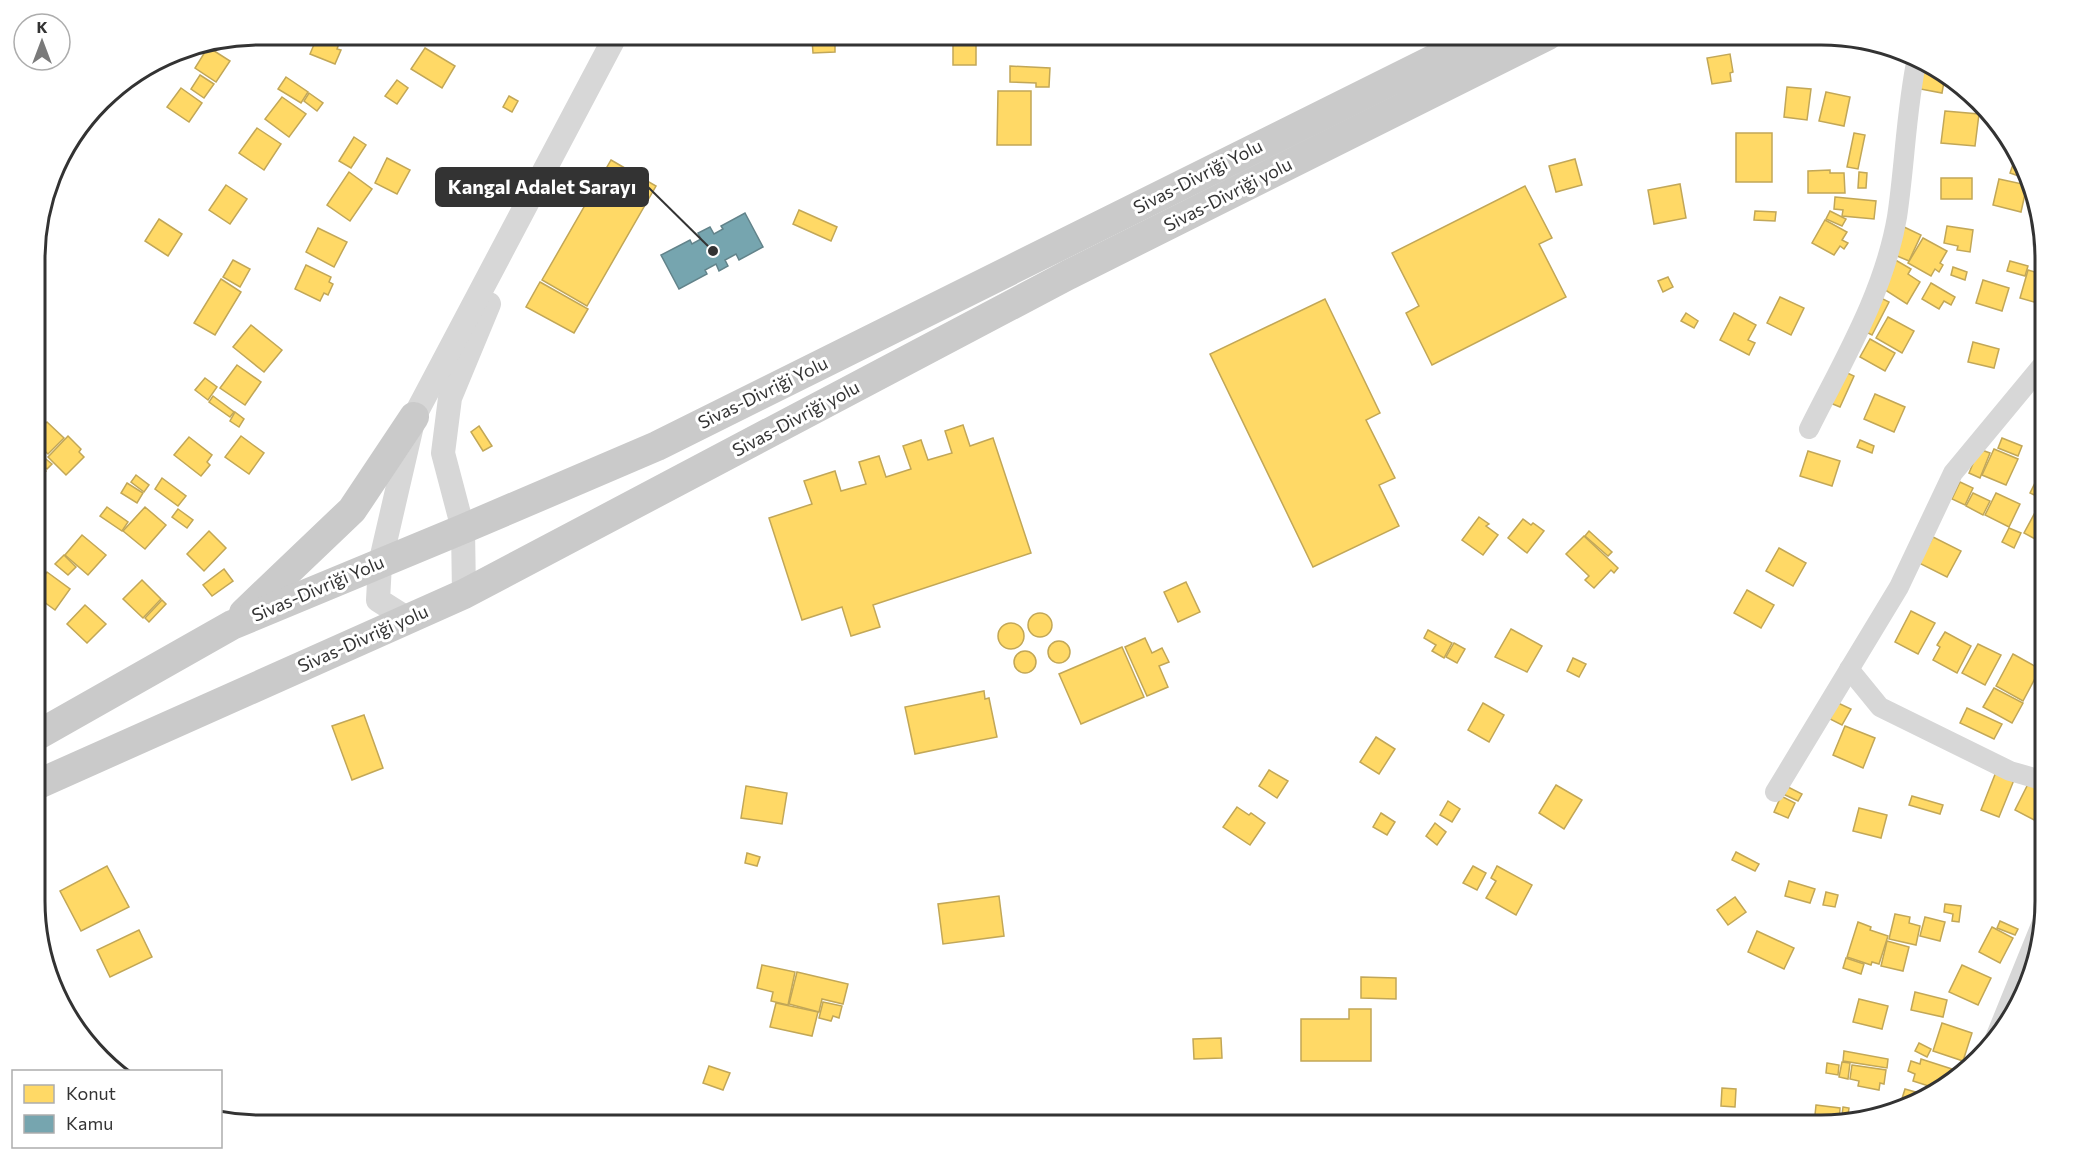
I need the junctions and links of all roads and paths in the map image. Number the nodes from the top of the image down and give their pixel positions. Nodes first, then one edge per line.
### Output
1 (610, 45) edge
2 (1461, 45) edge
3 (1526, 45) edge
4 (1915, 67) edge
5 (552, 155) junction
6 (2035, 374) edge
7 (414, 417) junction
8 (1809, 429) dead end
9 (463, 529) junction
10 (380, 564) junction
11 (464, 594) junction
12 (408, 619) junction
13 (232, 625) junction
14 (1849, 669) junction
15 (45, 731) edge
16 (2035, 779) edge
17 (45, 780) edge
18 (1775, 792) dead end
19 (2028, 958) edge
20 (2009, 1003) edge

1 - 5 street
2 - 9 main road, Sivas-Divriği Yolu
3 - 11 main road, Sivas-Divriği yolu
4 - 8 street
5 - 7 street
5 - 9 street
6 - 14 street
7 - 10 street
7 - 13 main road
9 - 10 main road, Sivas-Divriği Yolu
9 - 11 street
10 - 12 street
10 - 13 main road, Sivas-Divriği Yolu
11 - 12 main road, Sivas-Divriği yolu
12 - 17 main road, Sivas-Divriği yolu
13 - 15 main road, Sivas-Divriği Yolu
14 - 16 street
14 - 18 street
19 - 20 street

